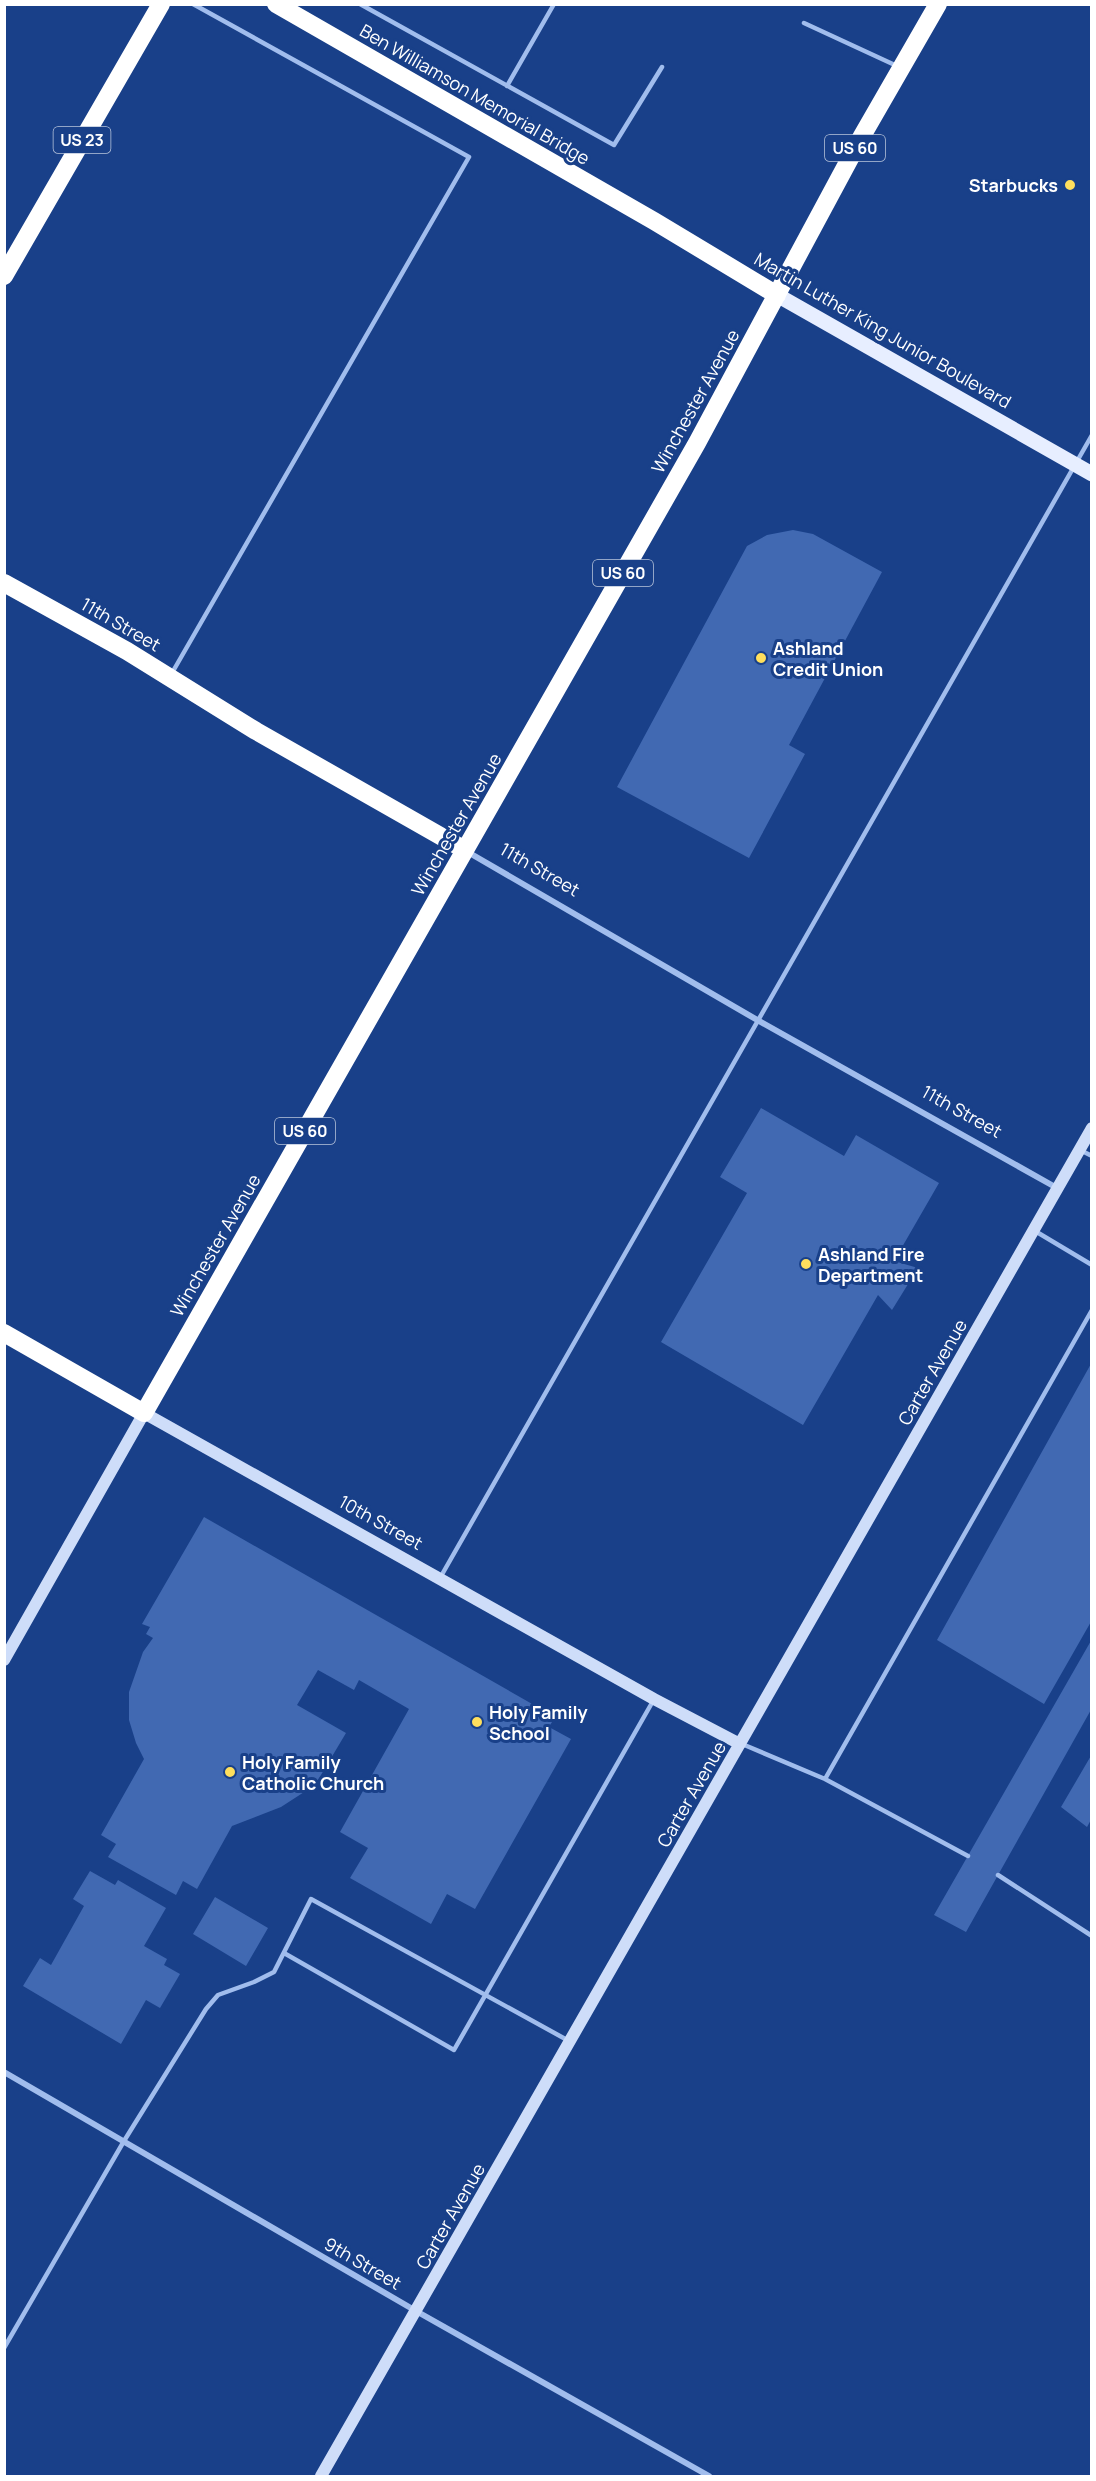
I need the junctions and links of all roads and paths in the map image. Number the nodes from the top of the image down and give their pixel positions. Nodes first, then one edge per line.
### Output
1 (161, 4) edge
2 (193, 4) edge
3 (276, 4) edge
4 (360, 4) edge
5 (554, 4) edge
6 (938, 4) edge
7 (804, 23) dead end
8 (662, 67) dead end
9 (901, 68) junction
10 (507, 86) junction
11 (654, 221) joint
12 (4, 276) edge
13 (777, 295) junction
14 (1092, 435) edge
15 (1075, 465) junction
16 (1092, 474) edge
17 (4, 583) edge
18 (170, 678) junction
19 (465, 850) junction
20 (759, 1021) junction
21 (1092, 1128) edge
22 (1080, 1149) junction
23 (1092, 1156) edge
24 (1057, 1188) junction
25 (1034, 1231) junction
26 (1092, 1265) edge
27 (1092, 1310) edge
28 (4, 1333) edge
29 (144, 1413) junction
30 (440, 1578) junction
31 (4, 1660) edge
32 (654, 1699) junction
33 (740, 1744) junction
34 (825, 1779) junction
35 (968, 1856) dead end
36 (998, 1875) dead end
37 (1092, 1936) edge
38 (284, 1953) junction
39 (486, 1994) junction
40 (571, 2042) junction
41 (4, 2072) edge
42 (124, 2141) junction
43 (416, 2312) junction
44 (4, 2348) edge
45 (321, 2476) edge
46 (709, 2476) edge

1 - 12 highway, US 23
2 - 18 lane
3 - 11 highway, Ben Williamson Memorial Bridge
4 - 10 lane
5 - 10 lane
6 - 9 highway, Winchester Avenue / US 60
7 - 9 lane
8 - 10 lane
9 - 13 highway, Winchester Avenue / US 60
11 - 13 highway, Martin Luther King Junior Boulevard
13 - 15 main road, Martin Luther King Junior Boulevard
13 - 19 highway, Winchester Avenue / US 60
14 - 15 lane
15 - 16 main road, Martin Luther King Junior Boulevard
15 - 20 lane
17 - 18 highway, 11th Street
18 - 19 highway, 11th Street
19 - 20 street, 11th Street
19 - 29 highway, Winchester Avenue / US 60
20 - 24 street, 11th Street
20 - 30 lane
21 - 22 street, Carter Avenue
22 - 23 lane
22 - 24 street, Carter Avenue
24 - 25 street, Carter Avenue
25 - 26 lane
25 - 33 street, Carter Avenue
27 - 34 lane
28 - 29 highway, 10th Street
29 - 30 street, 10th Street
29 - 31 street, Winchester Avenue
30 - 32 street, 10th Street
32 - 33 street, 10th Street
32 - 39 lane
33 - 34 lane
33 - 40 street, Carter Avenue
34 - 35 lane
36 - 37 lane
38 - 39 lane
38 - 39 lane
38 - 42 lane
39 - 40 lane
40 - 43 street, Carter Avenue
41 - 42 street, 9th Street
42 - 43 street, 9th Street
42 - 44 lane
43 - 45 street, Carter Avenue
43 - 46 street, 9th Street

